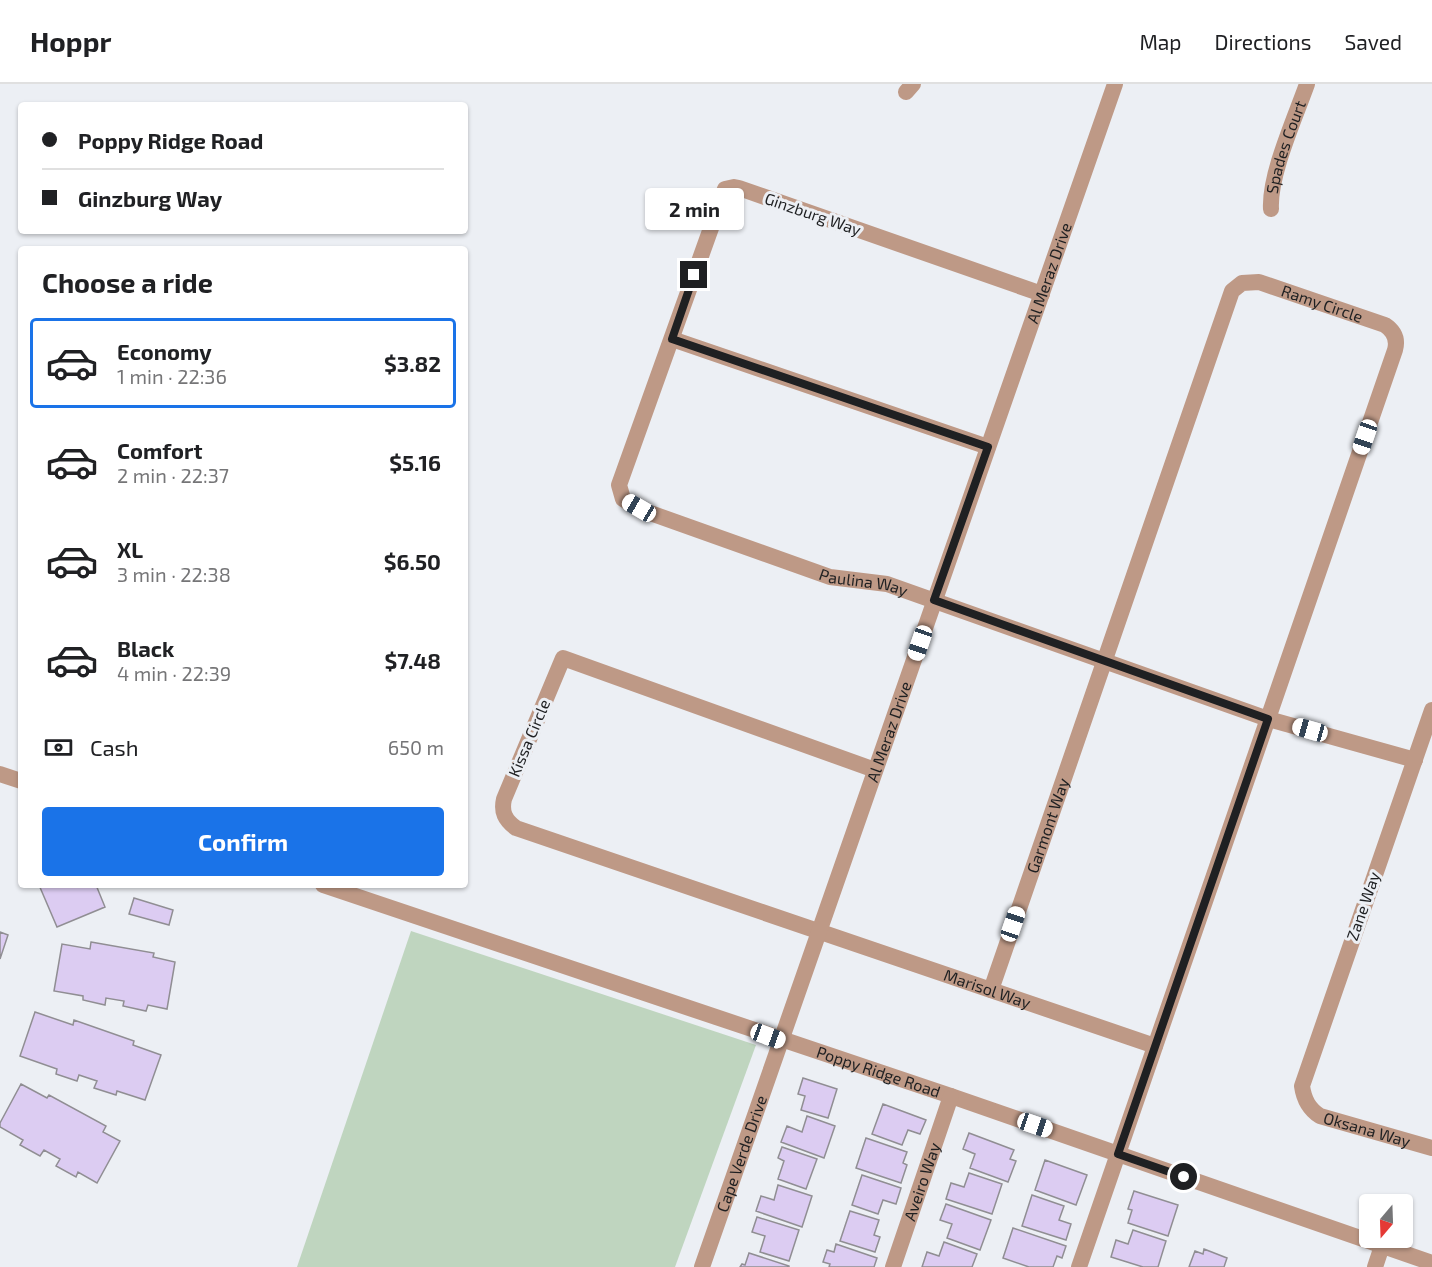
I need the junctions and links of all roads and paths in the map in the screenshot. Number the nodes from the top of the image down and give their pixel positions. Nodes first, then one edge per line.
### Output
1 (1115, 84) edge
2 (1307, 84) edge
3 (1271, 209) dead end
4 (1042, 294) junction
5 (672, 339) junction
6 (988, 447) junction
7 (623, 499) joint
8 (934, 600) junction
9 (1104, 660) junction
10 (1432, 710) edge
11 (1268, 719) junction
12 (1415, 760) junction
13 (875, 770) junction
14 (0, 774) edge
15 (18, 780) edge
16 (332, 888) edge
17 (819, 931) junction
18 (990, 990) junction
19 (781, 1041) junction
20 (1155, 1046) junction
21 (951, 1096) junction
22 (1306, 1102) joint
23 (1432, 1148) edge
24 (1118, 1154) junction
25 (1359, 1238) edge
26 (1381, 1248) edge
27 (1388, 1248) edge
28 (1432, 1263) edge
29 (702, 1267) edge
30 (893, 1267) edge
31 (1079, 1267) edge
32 (1375, 1267) edge

1 - 4 street, Al Meraz Drive
2 - 3 street, Spades Court
4 - 5 street, Ginzburg Way
4 - 6 street, Al Meraz Drive
5 - 6 street
5 - 7 street, Ginzburg Way
6 - 8 street, Al Meraz Drive
7 - 8 street, Paulina Way
8 - 9 street, Paulina Way
8 - 13 street, Al Meraz Drive
9 - 11 street, Paulina Way
9 - 11 street, Ramy Circle
9 - 18 street, Garmont Way
10 - 12 street, Zane Way
11 - 12 street, Paulina Way
11 - 20 street
12 - 22 street, Zane Way
13 - 17 street, Al Meraz Drive
13 - 17 street, Kissa Circle
14 - 15 street
16 - 19 street, Poppy Ridge Road
17 - 18 street, Marisol Way
17 - 19 street, Al Meraz Drive
18 - 20 street, Marisol Way
19 - 21 street, Poppy Ridge Road
19 - 29 street, Cape Verde Drive
20 - 24 street
21 - 24 street, Poppy Ridge Road
21 - 30 street, Aveiro Way
22 - 23 street, Oksana Way
24 - 25 street, Poppy Ridge Road
24 - 31 street
26 - 32 street
27 - 28 street, Poppy Ridge Road

